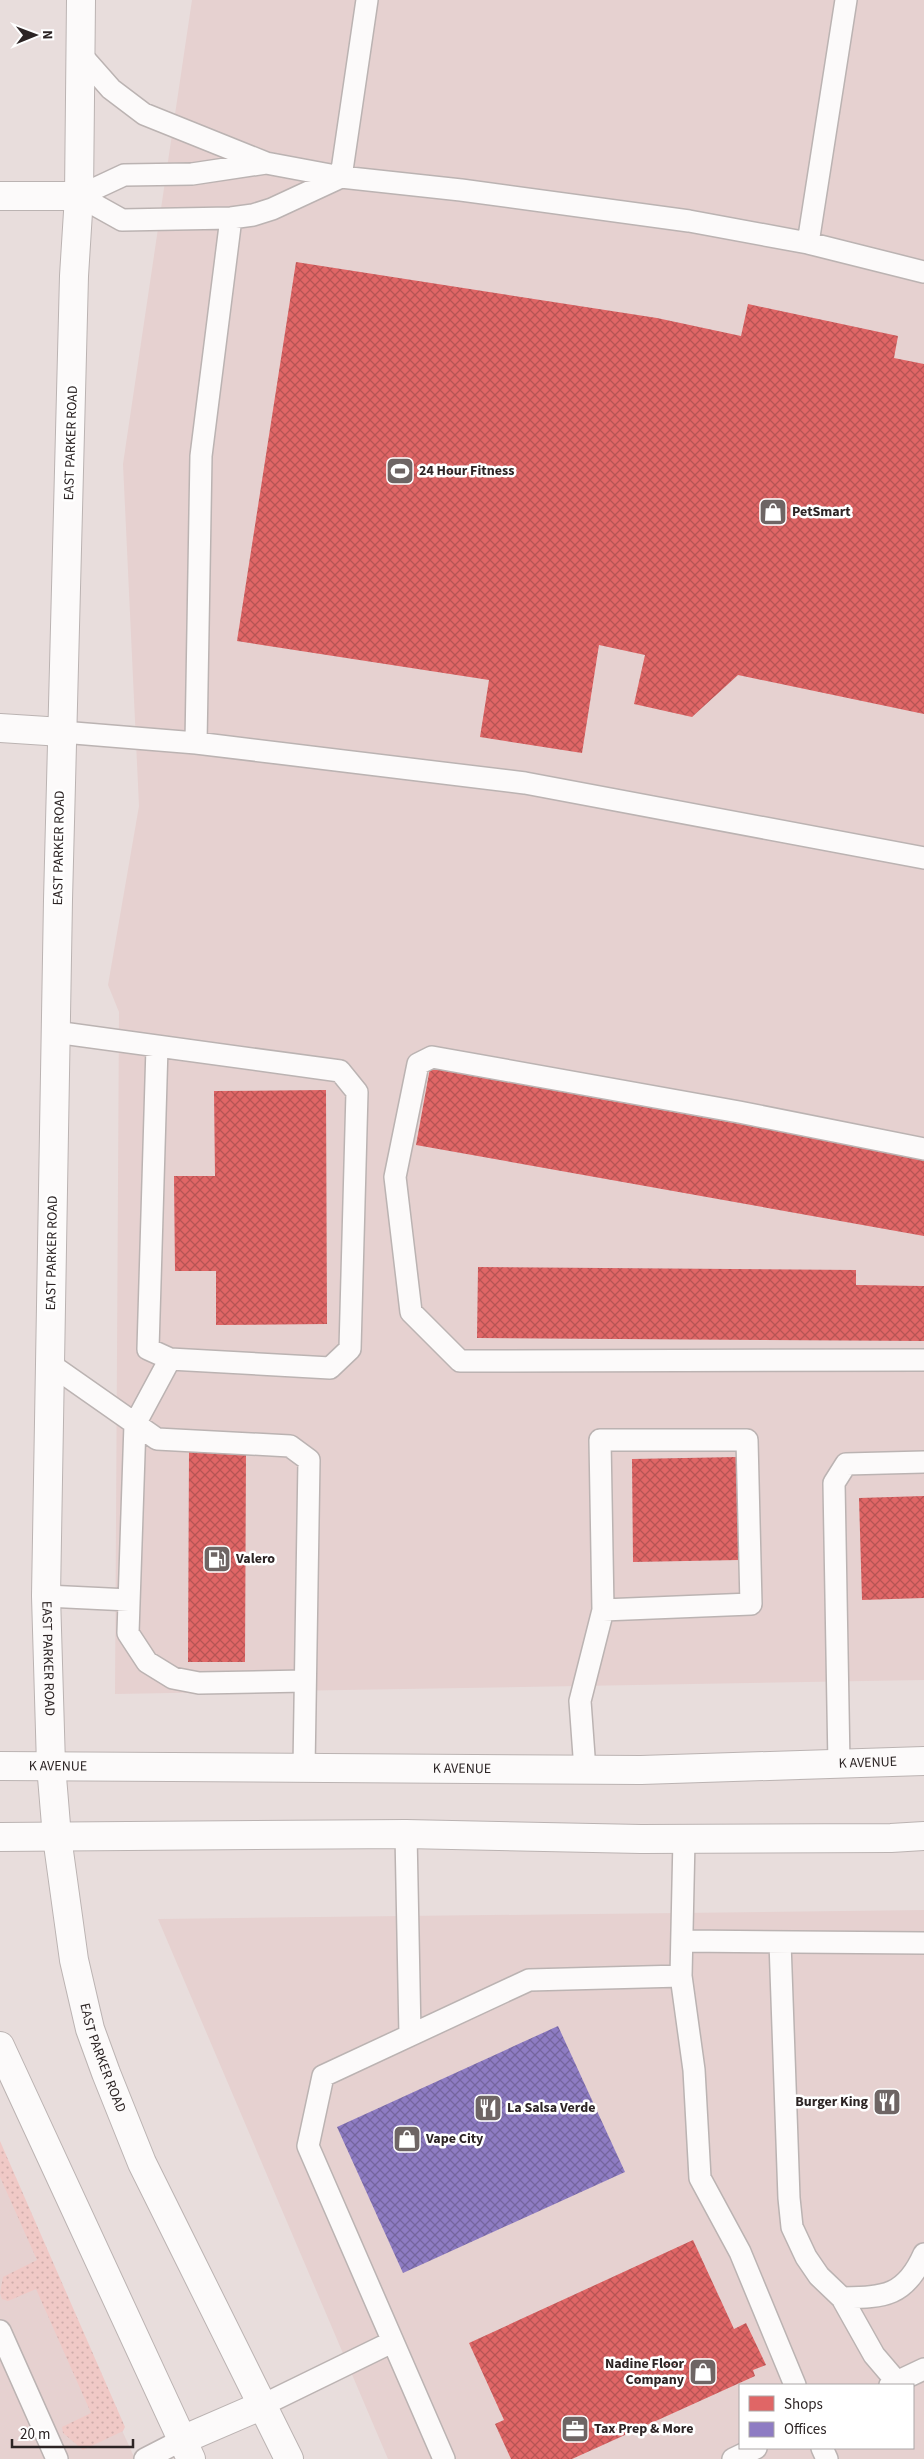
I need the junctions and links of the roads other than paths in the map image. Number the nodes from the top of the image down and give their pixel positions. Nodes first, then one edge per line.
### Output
1 (81, 0) edge
2 (367, 0) edge
3 (846, 0) edge
4 (80, 55) junction
5 (266, 163) junction
6 (341, 177) junction
7 (0, 196) edge
8 (79, 196) junction
9 (231, 218) junction
10 (808, 244) junction
11 (924, 272) edge
12 (0, 728) edge
13 (62, 732) junction
14 (196, 743) junction
15 (924, 858) edge
16 (55, 1032) junction
17 (157, 1047) junction
18 (924, 1149) edge
19 (170, 1359) junction
20 (924, 1360) edge
21 (50, 1364) junction
22 (135, 1424) junction
23 (924, 1462) edge
24 (46, 1596) junction
25 (129, 1600) junction
26 (603, 1610) junction
27 (305, 1681) junction
28 (924, 1761) edge
29 (839, 1764) junction
30 (51, 1765) junction
31 (0, 1766) edge
32 (304, 1768) junction
33 (585, 1770) junction
34 (406, 1834) junction
35 (924, 1836) edge
36 (0, 1837) edge
37 (57, 1837) junction
38 (684, 1839) junction
39 (682, 1941) junction
40 (780, 1942) junction
41 (924, 1943) edge
42 (681, 1976) junction
43 (410, 2035) junction
44 (0, 2046) edge
45 (924, 2254) edge
46 (842, 2298) junction
47 (0, 2331) edge
48 (392, 2342) junction
49 (924, 2370) edge
50 (795, 2384) edge
51 (893, 2384) edge
52 (263, 2405) junction
53 (187, 2449) edge
54 (754, 2449) edge
55 (57, 2459) edge
56 (145, 2459) edge
57 (289, 2459) edge
58 (444, 2459) edge
59 (733, 2459) edge

1 - 4 main road, EAST PARKER ROAD
2 - 6 lane
3 - 10 lane
4 - 5 lane
4 - 8 main road, EAST PARKER ROAD
5 - 6 lane
5 - 8 lane
6 - 9 lane
6 - 10 lane
7 - 8 main road
8 - 9 lane
8 - 13 main road, EAST PARKER ROAD
9 - 14 lane
10 - 11 lane
12 - 13 main road
13 - 14 lane
13 - 16 main road, EAST PARKER ROAD
14 - 15 lane
16 - 17 lane
16 - 21 main road, EAST PARKER ROAD
17 - 19 lane
17 - 19 lane
18 - 20 lane
19 - 22 lane
21 - 22 lane
21 - 24 main road, EAST PARKER ROAD
22 - 25 lane
22 - 27 lane
23 - 29 lane
24 - 25 lane
24 - 30 main road, EAST PARKER ROAD
25 - 27 lane
26 - 26 lane
26 - 33 lane
27 - 32 lane
28 - 29 main road, K AVENUE
29 - 33 main road, K AVENUE
30 - 31 main road, K AVENUE
30 - 32 main road, K AVENUE
30 - 37 main road, EAST PARKER ROAD
32 - 33 main road, K AVENUE
34 - 37 main road
34 - 38 main road
34 - 43 lane
35 - 38 main road
36 - 37 main road
37 - 52 main road, EAST PARKER ROAD
38 - 39 lane
39 - 40 lane
39 - 42 lane
40 - 41 lane
40 - 46 lane
42 - 43 lane
42 - 50 lane
43 - 48 lane
44 - 53 main road
45 - 46 lane
46 - 51 lane
47 - 55 lane
48 - 52 lane
48 - 58 lane
49 - 51 lane
52 - 53 main road
52 - 57 main road, EAST PARKER ROAD
53 - 56 lane
54 - 59 lane

